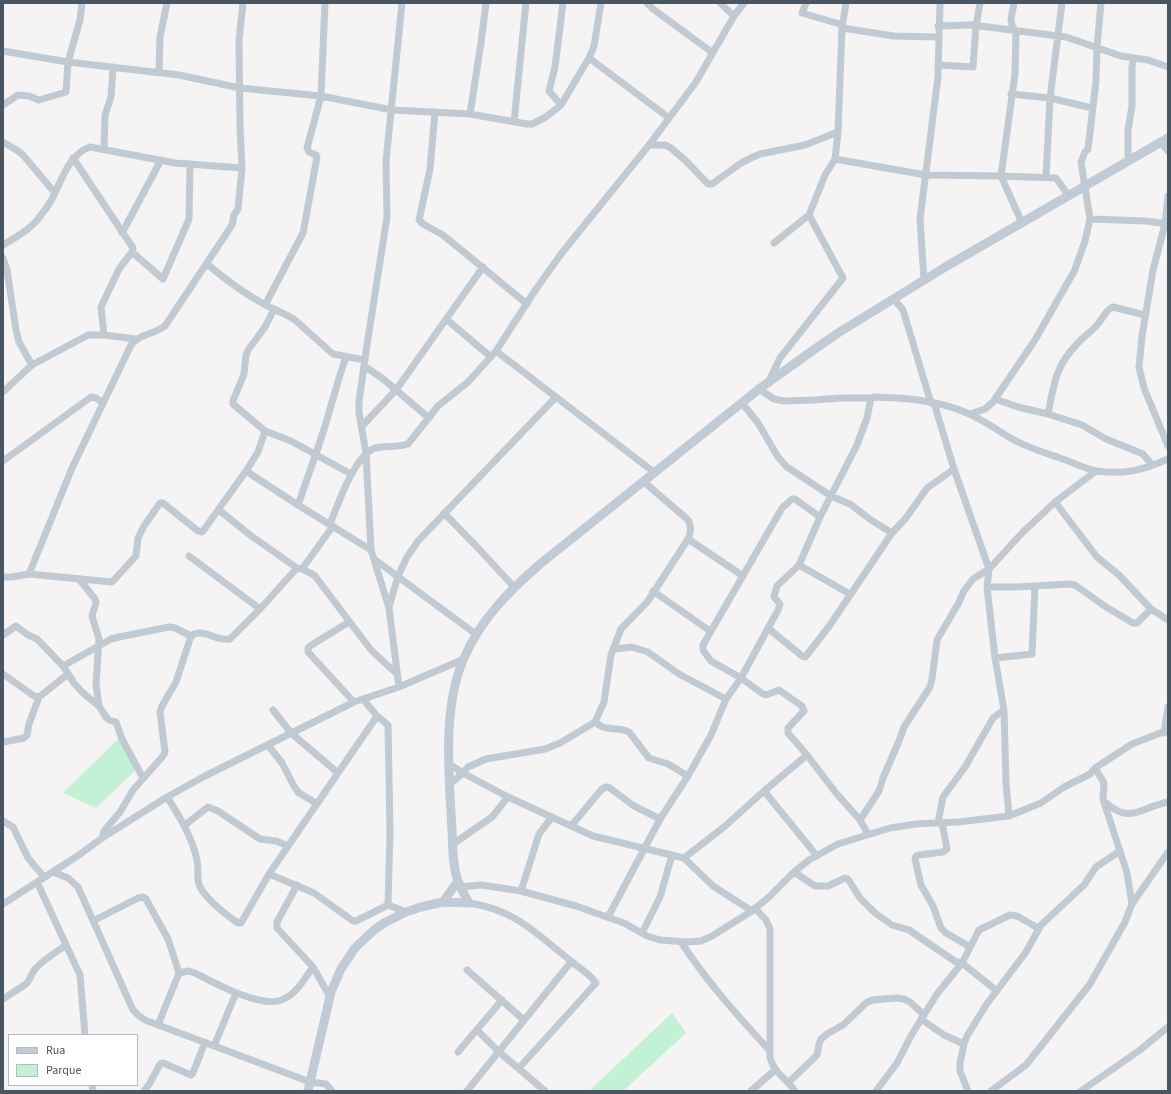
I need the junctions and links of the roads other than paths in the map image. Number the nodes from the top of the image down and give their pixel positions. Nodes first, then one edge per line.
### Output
1 (82, 3) edge
2 (167, 3) edge
3 (243, 3) edge
4 (325, 3) edge
5 (402, 3) edge
6 (486, 3) edge
7 (526, 3) edge
8 (563, 3) edge
9 (601, 3) edge
10 (647, 3) edge
11 (720, 3) edge
12 (744, 3) edge
13 (806, 3) edge
14 (846, 3) edge
15 (940, 3) edge
16 (980, 3) edge
17 (1014, 3) edge
18 (1062, 3) edge
19 (1101, 3) edge
20 (734, 16) junction
21 (843, 26) junction
22 (938, 26) junction
23 (976, 26) junction
24 (1016, 32) junction
25 (1057, 36) junction
26 (938, 37) junction
27 (1097, 47) junction
28 (3, 51) edge
29 (713, 53) junction
30 (589, 58) junction
31 (1134, 58) junction
32 (68, 62) junction
33 (938, 65) junction
34 (113, 67) junction
35 (1168, 67) edge
36 (159, 72) junction
37 (240, 88) junction
38 (1011, 94) junction
39 (321, 96) junction
40 (1050, 98) junction
41 (3, 105) edge
42 (561, 105) junction
43 (1092, 108) junction
44 (392, 110) junction
45 (435, 112) junction
46 (470, 114) junction
47 (669, 118) junction
48 (514, 122) junction
49 (838, 132) junction
50 (1165, 140) edge
51 (3, 142) edge
52 (649, 145) junction
53 (104, 149) junction
54 (1168, 151) edge
55 (73, 158) junction
56 (835, 159) junction
57 (161, 160) junction
58 (1128, 162) junction
59 (190, 164) junction
60 (242, 168) junction
61 (926, 175) junction
62 (1001, 176) junction
63 (1046, 177) junction
64 (1085, 187) junction
65 (55, 193) junction
66 (1069, 196) junction
67 (1168, 196) edge
68 (808, 215) junction
69 (1090, 219) junction
70 (1022, 223) junction
71 (1166, 224) edge
72 (122, 233) junction
73 (774, 243) dead end
74 (3, 245) edge
75 (132, 252) junction
76 (3, 258) edge
77 (207, 264) junction
78 (483, 267) junction
79 (924, 280) junction
80 (894, 298) junction
81 (526, 304) junction
82 (265, 305) junction
83 (274, 309) junction
84 (1146, 315) junction
85 (446, 319) junction
86 (104, 335) junction
87 (136, 339) junction
88 (496, 351) junction
89 (346, 357) junction
90 (491, 357) junction
91 (365, 363) junction
92 (32, 365) junction
93 (768, 383) junction
94 (759, 389) junction
95 (396, 390) junction
96 (3, 392) edge
97 (556, 397) junction
98 (871, 398) junction
99 (995, 398) junction
100 (103, 403) junction
101 (742, 403) junction
102 (933, 403) junction
103 (970, 414) junction
104 (1048, 414) junction
105 (429, 418) junction
106 (362, 426) junction
107 (265, 431) junction
108 (1168, 446) edge
109 (366, 453) junction
110 (316, 456) junction
111 (1168, 459) edge
112 (3, 461) edge
113 (1152, 465) junction
114 (954, 469) junction
115 (246, 471) junction
116 (1096, 471) junction
117 (655, 473) junction
118 (351, 474) junction
119 (644, 482) junction
120 (831, 496) junction
121 (1054, 502) junction
122 (298, 505) junction
123 (218, 510) junction
124 (444, 513) junction
125 (820, 517) junction
126 (331, 525) junction
127 (892, 533) junction
128 (688, 539) junction
129 (371, 550) junction
130 (189, 556) dead end
131 (374, 558) junction
132 (799, 565) junction
133 (299, 568) junction
134 (989, 569) junction
135 (29, 574) junction
136 (398, 576) junction
137 (743, 576) junction
138 (3, 577) edge
139 (79, 579) junction
140 (1035, 586) junction
141 (514, 587) junction
142 (987, 587) junction
143 (653, 591) junction
144 (850, 594) junction
145 (389, 608) junction
146 (260, 609) junction
147 (1151, 609) junction
148 (1168, 620) edge
149 (349, 622) junction
150 (768, 628) junction
151 (710, 631) junction
152 (477, 634) junction
153 (3, 635) edge
154 (191, 636) junction
155 (98, 646) junction
156 (614, 649) junction
157 (995, 658) junction
158 (464, 659) junction
159 (63, 666) junction
160 (3, 674) edge
161 (68, 674) junction
162 (397, 674) junction
163 (741, 678) junction
164 (399, 687) junction
165 (39, 697) junction
166 (364, 699) junction
167 (726, 699) junction
168 (354, 702) junction
169 (99, 706) junction
170 (1168, 707) edge
171 (273, 710) dead end
172 (1004, 710) junction
173 (377, 716) junction
174 (595, 722) junction
175 (291, 732) junction
176 (1166, 732) edge
177 (3, 742) edge
178 (268, 745) junction
179 (807, 755) junction
180 (449, 764) junction
181 (1095, 768) junction
182 (338, 772) junction
183 (463, 773) junction
184 (688, 776) junction
185 (143, 778) junction
186 (450, 784) junction
187 (764, 791) junction
188 (167, 797) junction
189 (508, 797) junction
190 (1103, 800) junction
191 (1168, 802) edge
192 (316, 804) junction
193 (1008, 816) junction
194 (116, 817) junction
195 (552, 817) junction
196 (660, 819) junction
197 (860, 820) junction
198 (3, 821) edge
199 (940, 823) junction
200 (123, 825) junction
201 (185, 825) junction
202 (571, 826) junction
203 (868, 834) junction
204 (102, 838) junction
205 (453, 844) junction
206 (288, 846) junction
207 (644, 848) junction
208 (1120, 852) junction
209 (1168, 852) edge
210 (672, 855) junction
211 (816, 856) junction
212 (684, 858) junction
213 (53, 872) junction
214 (794, 872) junction
215 (269, 874) junction
216 (44, 878) junction
217 (37, 882) junction
218 (459, 884) junction
219 (297, 885) junction
220 (521, 891) junction
221 (444, 902) junction
222 (469, 903) junction
223 (3, 904) edge
224 (1132, 904) junction
225 (388, 906) junction
226 (753, 909) junction
227 (406, 912) junction
228 (608, 917) junction
229 (93, 921) junction
230 (1038, 928) junction
231 (642, 933) junction
232 (681, 942) junction
233 (66, 945) junction
234 (970, 947) junction
235 (571, 962) junction
236 (962, 963) junction
237 (313, 967) junction
238 (467, 970) dead end
239 (179, 973) junction
240 (997, 991) junction
241 (236, 993) junction
242 (330, 998) junction
243 (3, 999) edge
244 (502, 1000) junction
245 (922, 1017) junction
246 (524, 1020) junction
247 (158, 1025) junction
248 (1168, 1027) edge
249 (477, 1030) junction
250 (85, 1034) edge
251 (205, 1042) junction
252 (964, 1044) junction
253 (214, 1046) junction
254 (498, 1051) junction
255 (458, 1052) dead end
256 (770, 1052) junction
257 (520, 1068) junction
258 (775, 1070) junction
259 (789, 1082) junction
260 (309, 1087) edge
261 (144, 1091) edge
262 (332, 1091) edge
263 (467, 1091) edge
264 (545, 1091) edge
265 (751, 1091) edge
266 (795, 1091) edge
267 (876, 1091) edge
268 (968, 1091) edge
269 (992, 1091) edge
270 (1081, 1091) edge

1 - 32 street
2 - 36 street
3 - 37 street
4 - 39 street
5 - 44 street
6 - 46 street
7 - 48 street
8 - 42 street
9 - 30 street
10 - 29 street
11 - 20 street
12 - 20 street
13 - 21 street
14 - 21 street
15 - 22 street
16 - 23 street
17 - 24 street
18 - 25 street
19 - 27 street
20 - 29 street
21 - 26 street
21 - 49 street
22 - 23 street
22 - 26 street
23 - 24 street
23 - 33 street
24 - 25 street
24 - 38 street
25 - 27 street
25 - 40 street
26 - 33 street
27 - 31 street
27 - 43 street
28 - 32 street
29 - 47 street
30 - 42 street
30 - 47 street
31 - 35 street
31 - 58 street
32 - 34 street
32 - 41 street
33 - 61 street
34 - 36 street
34 - 53 street
36 - 37 street
37 - 39 street
37 - 60 street
38 - 40 street
38 - 62 street
39 - 44 street
39 - 82 street
40 - 43 street
40 - 63 street
42 - 48 street
43 - 64 street
44 - 45 street
44 - 91 street
45 - 46 street
45 - 78 street
46 - 48 street
47 - 52 street
49 - 52 street
49 - 56 street
50 - 54 street
50 - 58 street
51 - 65 street
52 - 81 street
53 - 55 street
53 - 57 street
55 - 65 street
55 - 72 street
56 - 61 street
56 - 68 street
57 - 59 street
57 - 72 street
58 - 64 street
59 - 60 street
59 - 75 street
60 - 77 street
61 - 62 street
61 - 79 street
62 - 63 street
62 - 70 street
63 - 66 street
64 - 66 street
64 - 69 street
65 - 74 street
66 - 70 street
67 - 71 street
68 - 73 street
68 - 93 street
69 - 71 street
69 - 99 street
70 - 79 street
71 - 84 street
72 - 75 street
75 - 86 street
76 - 92 street
77 - 82 street
77 - 87 street
78 - 81 street
78 - 85 street
79 - 80 street
80 - 93 street
80 - 102 street
81 - 88 street
82 - 83 street
83 - 89 street
83 - 107 street
84 - 104 street
84 - 108 street
85 - 90 street
85 - 95 street
86 - 87 street
86 - 92 street
87 - 100 street
88 - 90 street
88 - 97 street
89 - 91 street
89 - 110 street
90 - 105 street
91 - 95 street
91 - 106 street
92 - 96 street
93 - 94 street
94 - 98 street
94 - 101 street
95 - 105 street
95 - 106 street
97 - 117 street
97 - 124 street
98 - 102 street
98 - 120 street
99 - 103 street
99 - 104 street
100 - 112 street
100 - 135 street
101 - 117 street
101 - 120 street
102 - 103 street
102 - 114 street
103 - 116 street
104 - 113 street
105 - 109 street
106 - 109 street
107 - 110 street
107 - 115 street
109 - 118 street
109 - 129 street
110 - 118 street
110 - 122 street
111 - 113 street
113 - 116 street
114 - 127 street
114 - 134 street
115 - 122 street
115 - 123 street
116 - 121 street
117 - 119 street
118 - 126 street
119 - 128 street
119 - 141 street
120 - 125 street
120 - 127 street
121 - 134 street
121 - 147 street
122 - 126 street
123 - 133 street
123 - 139 street
124 - 136 street
124 - 141 street
125 - 132 street
125 - 137 street
126 - 129 street
126 - 133 street
127 - 144 street
128 - 137 street
128 - 143 street
129 - 131 street
130 - 146 street
131 - 136 street
131 - 145 street
132 - 144 street
132 - 150 street
133 - 146 street
133 - 149 street
134 - 142 street
134 - 197 street
135 - 138 street
135 - 139 street
136 - 145 street
136 - 152 street
137 - 151 street
139 - 155 street
140 - 142 street
140 - 147 street
140 - 157 street
141 - 152 street
142 - 157 street
143 - 151 street
143 - 156 street
144 - 150 street
145 - 162 street
146 - 154 street
147 - 148 street
149 - 162 street
149 - 168 street
150 - 163 street
151 - 163 street
152 - 158 street
153 - 159 street
154 - 155 street
154 - 185 street
155 - 159 street
155 - 169 street
156 - 167 street
156 - 174 street
157 - 172 street
158 - 164 street
158 - 180 street
159 - 161 street
160 - 165 street
161 - 165 street
161 - 169 street
162 - 164 street
163 - 167 street
163 - 179 street
164 - 166 street
165 - 177 street
166 - 168 street
166 - 173 street
167 - 184 street
168 - 175 street
169 - 185 street
170 - 176 street
171 - 175 street
172 - 193 street
172 - 199 street
173 - 182 street
173 - 225 street
174 - 183 street
174 - 184 street
175 - 178 street
175 - 182 street
176 - 181 street
178 - 188 street
178 - 192 street
179 - 187 street
179 - 197 street
180 - 183 street
180 - 186 street
181 - 190 street
181 - 193 street
182 - 192 street
183 - 186 street
183 - 189 street
184 - 196 street
185 - 194 street
186 - 205 street
187 - 211 street
187 - 212 street
188 - 200 street
188 - 201 street
189 - 195 street
189 - 205 street
190 - 191 street
190 - 208 street
192 - 206 street
193 - 199 street
194 - 200 street
194 - 204 street
195 - 202 street
195 - 220 street
196 - 202 street
196 - 207 street
197 - 203 street
198 - 216 street
199 - 203 street
199 - 234 street
200 - 204 street
201 - 206 street
201 - 215 street
202 - 207 street
203 - 211 street
204 - 213 street
205 - 218 street
206 - 215 street
207 - 210 street
207 - 228 street
208 - 224 street
208 - 230 street
209 - 224 street
210 - 212 street
210 - 231 street
211 - 214 street
212 - 226 street
213 - 216 street
213 - 229 street
214 - 226 street
214 - 236 street
215 - 219 street
216 - 217 street
217 - 223 street
217 - 233 street
218 - 220 street
218 - 221 street
218 - 222 street
219 - 225 street
219 - 237 street
220 - 228 street
221 - 222 street
221 - 227 street
222 - 235 street
224 - 269 street
225 - 227 street
226 - 232 street
226 - 256 street
227 - 242 street
228 - 231 street
229 - 239 street
229 - 247 street
230 - 234 street
230 - 240 street
231 - 232 street
232 - 256 street
233 - 243 street
233 - 250 street
234 - 236 street
235 - 246 street
235 - 257 street
236 - 240 street
236 - 245 street
237 - 241 street
237 - 242 street
238 - 244 street
239 - 241 street
239 - 247 street
240 - 252 street
241 - 253 street
242 - 260 street
244 - 246 street
244 - 249 street
245 - 252 street
245 - 259 street
245 - 267 street
246 - 254 street
247 - 251 street
248 - 270 street
249 - 254 street
249 - 255 street
251 - 253 street
251 - 261 street
252 - 268 street
253 - 260 street
254 - 257 street
254 - 263 street
256 - 258 street
257 - 264 street
258 - 259 street
258 - 265 street
259 - 266 street
260 - 262 street

